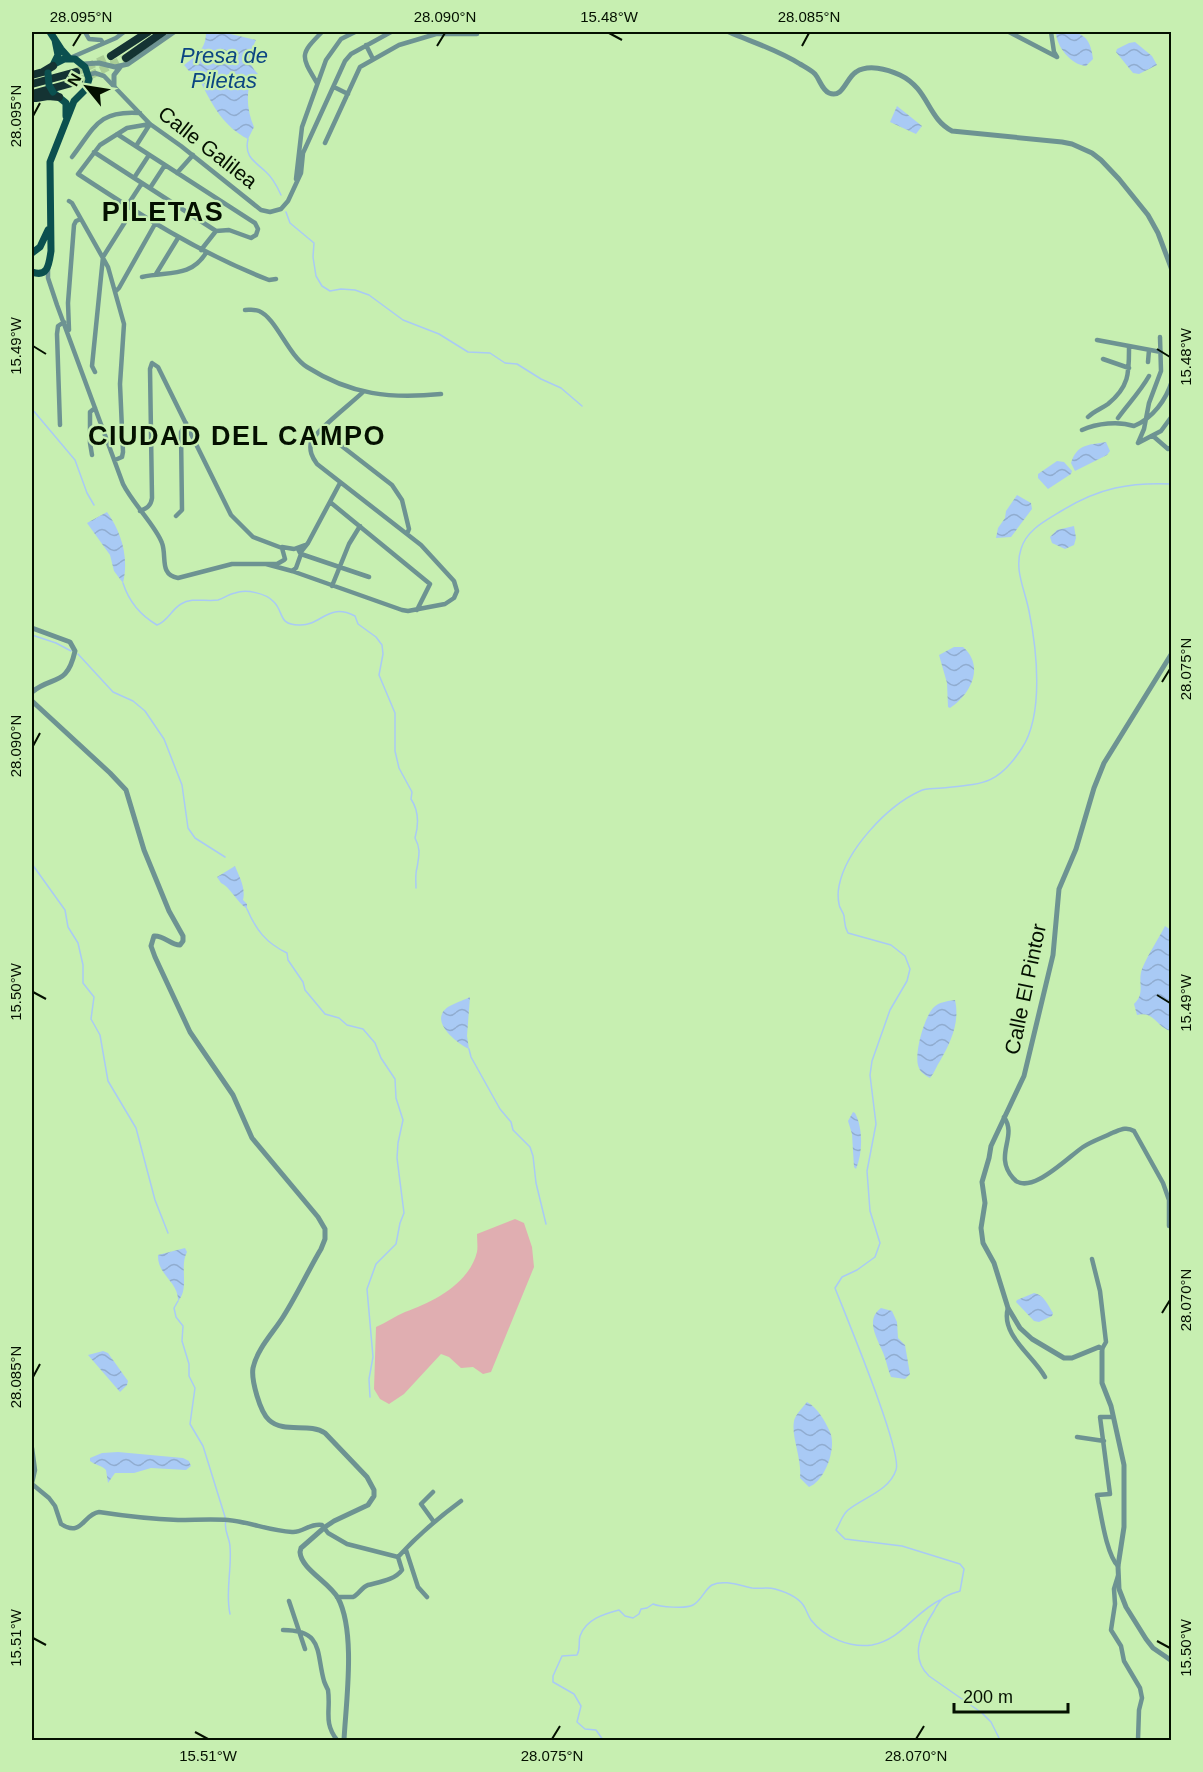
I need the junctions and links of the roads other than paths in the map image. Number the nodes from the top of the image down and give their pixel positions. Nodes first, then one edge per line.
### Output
1 (50, 32) edge
2 (85, 32) edge
3 (124, 32) edge
4 (148, 32) edge
5 (163, 32) edge
6 (174, 32) edge
7 (322, 32) edge
8 (355, 32) edge
9 (391, 32) edge
10 (729, 32) edge
11 (1009, 32) edge
12 (1051, 32) edge
13 (469, 33) edge
14 (477, 34) dead end
15 (55, 40) junction
16 (103, 43) junction
17 (1052, 43) junction
18 (366, 45) junction
19 (90, 48) junction
20 (1042, 50) junction
21 (111, 56) tunnel mouth
22 (70, 58) junction
23 (126, 58) tunnel mouth
24 (373, 59) junction
25 (82, 63) junction
26 (105, 65) junction
27 (121, 66) junction
28 (52, 68) junction
29 (76, 72) tunnel mouth
30 (88, 74) junction
31 (98, 74) junction
32 (32, 75) edge
33 (79, 81) tunnel mouth
34 (317, 83) junction
35 (32, 84) edge
36 (88, 84) junction
37 (114, 86) junction
38 (334, 87) junction
39 (32, 94) edge
40 (348, 94) junction
41 (57, 96) junction
42 (78, 97) junction
43 (32, 99) edge
44 (140, 113) junction
45 (65, 122) junction
46 (150, 124) junction
47 (117, 134) junction
48 (325, 143) dead end
49 (136, 146) junction
50 (94, 152) junction
51 (149, 155) junction
52 (193, 155) junction
53 (72, 157) dead end
54 (165, 165) junction
55 (177, 173) junction
56 (134, 177) junction
57 (296, 182) junction
58 (142, 183) junction
59 (150, 188) junction
60 (69, 201) dead end
61 (127, 206) junction
62 (81, 219) junction
63 (125, 222) dead end
64 (49, 224) junction
65 (154, 224) junction
66 (216, 231) junction
67 (178, 238) junction
68 (204, 251) junction
69 (34, 252) edge
70 (103, 257) junction
71 (49, 264) junction
72 (1172, 270) edge
73 (36, 273) edge
74 (110, 273) junction
75 (156, 274) junction
76 (101, 277) junction
77 (142, 277) dead end
78 (276, 279) dead end
79 (32, 280) edge
80 (51, 286) junction
81 (116, 294) junction
82 (68, 303) junction
83 (57, 305) junction
84 (246, 310) dead end
85 (63, 322) junction
86 (1160, 337) dead end
87 (1097, 340) dead end
88 (70, 341) junction
89 (1129, 346) junction
90 (1149, 350) junction
91 (1161, 352) junction
92 (1103, 359) dead end
93 (1148, 362) dead end
94 (1129, 368) junction
95 (95, 372) dead end
96 (1149, 376) dead end
97 (1172, 381) edge
98 (363, 392) junction
99 (441, 394) dead end
100 (1169, 397) edge
101 (95, 408) junction
102 (1172, 416) edge
103 (1088, 417) dead end
104 (1118, 418) dead end
105 (1146, 418) junction
106 (186, 423) junction
107 (1169, 424) edge
108 (60, 425) dead end
109 (321, 430) junction
110 (1082, 430) dead end
111 (1153, 436) junction
112 (1170, 448) edge
113 (92, 455) dead end
114 (115, 460) junction
115 (340, 483) junction
116 (330, 502) junction
117 (140, 511) junction
118 (176, 516) dead end
119 (360, 526) junction
120 (407, 534) junction
121 (308, 543) junction
122 (276, 546) junction
123 (293, 549) junction
124 (301, 554) junction
125 (285, 560) junction
126 (266, 564) junction
127 (338, 568) junction
128 (290, 571) junction
129 (369, 578) dead end
130 (332, 586) junction
131 (417, 610) junction
132 (32, 628) edge
133 (1172, 653) edge
134 (32, 692) edge
135 (32, 701) edge
136 (1004, 1117) junction
137 (1169, 1226) dead end
138 (1092, 1259) dead end
139 (1008, 1308) junction
140 (1102, 1349) junction
141 (1045, 1377) dead end
142 (1112, 1417) junction
143 (1077, 1437) dead end
144 (1104, 1441) junction
145 (32, 1448) edge
146 (32, 1484) edge
147 (433, 1492) dead end
148 (461, 1501) dead end
149 (434, 1522) junction
150 (325, 1527) junction
151 (406, 1550) junction
152 (398, 1557) junction
153 (1118, 1566) junction
154 (1118, 1575) junction
155 (337, 1597) junction
156 (428, 1597) dead end
157 (289, 1601) dead end
158 (283, 1630) dead end
159 (298, 1630) junction
160 (305, 1649) dead end
161 (1172, 1660) edge
162 (337, 1740) edge
163 (344, 1740) edge
164 (1138, 1740) edge

1 - 15 main road
2 - 16 street
3 - 16 street
4 - 21 highway
5 - 23 highway
6 - 27 street
7 - 34 street
8 - 34 street
9 - 18 street
10 - 72 street
11 - 20 street
12 - 17 street
13 - 14 street
13 - 24 street
15 - 22 main road
15 - 28 main road
16 - 19 street
17 - 20 street
17 - 20 street
18 - 24 street
18 - 38 street
19 - 22 street
19 - 25 street
22 - 25 main road
22 - 28 main road
24 - 40 street
25 - 26 street
25 - 30 main road
26 - 27 street
26 - 30 street
27 - 37 street
28 - 32 highway
28 - 41 main road, bridge
29 - 35 highway
30 - 31 street
30 - 36 main road
31 - 36 street
31 - 37 street, Calle Galilea
33 - 39 highway
34 - 57 street
36 - 42 main road
37 - 44 street, Calle Galilea
38 - 40 street
38 - 57 street
40 - 48 street
41 - 42 main road
41 - 43 highway
41 - 45 main road
42 - 45 main road
44 - 46 street, Calle Galilea
44 - 53 street
45 - 64 main road
46 - 47 street
46 - 49 street
46 - 52 street, Calle Galilea
47 - 49 street
47 - 50 street
49 - 51 street
50 - 56 street
50 - 61 street
51 - 54 street
51 - 56 street
52 - 55 street
52 - 57 street, Calle Galilea
54 - 55 street
54 - 59 street
55 - 66 street
56 - 58 street
58 - 59 street
58 - 61 street
59 - 66 street
60 - 62 street
61 - 65 street
62 - 70 street
62 - 82 street
63 - 70 street
64 - 69 main road
64 - 71 main road
65 - 67 street
65 - 81 street
66 - 68 street
67 - 68 street
67 - 75 street
68 - 75 street
68 - 78 street
69 - 71 main road
70 - 74 street
70 - 76 street
71 - 73 main road
71 - 80 street
73 - 79 main road
73 - 80 street
74 - 76 street
74 - 81 street
75 - 77 street
76 - 95 street
80 - 83 street
81 - 114 street
82 - 83 street
82 - 88 street
83 - 85 street
84 - 98 street
85 - 88 street
85 - 108 street
86 - 91 street
87 - 89 street
88 - 101 street
89 - 90 street
89 - 94 street
90 - 91 street
90 - 93 street
91 - 105 street
92 - 94 street
94 - 103 street
96 - 104 street
97 - 100 street
98 - 99 street
98 - 109 street
100 - 105 street
101 - 113 street
101 - 114 street
102 - 107 street
105 - 110 street
105 - 111 street
106 - 117 street
106 - 118 street
106 - 122 street
107 - 111 street
109 - 115 street
109 - 120 street
111 - 112 street
114 - 117 street
115 - 116 street
115 - 120 street
116 - 119 street
116 - 121 street
117 - 126 street
119 - 127 street
119 - 131 street
120 - 131 street
121 - 123 street
121 - 124 street
122 - 123 street
122 - 125 street
123 - 124 street
123 - 125 street
124 - 127 street
124 - 128 street
125 - 126 street
125 - 128 street
126 - 128 street
127 - 129 street
127 - 130 street
128 - 130 street
130 - 131 street
132 - 134 street
133 - 136 street, Calle El Pintor
135 - 150 street
136 - 137 street
136 - 139 street, Calle El Pintor
138 - 140 street
139 - 140 street, Calle El Pintor
139 - 141 street
140 - 142 street
142 - 144 street
142 - 153 street
143 - 144 street
144 - 153 street
145 - 146 street
146 - 150 street
147 - 149 street
148 - 149 street
149 - 151 street
150 - 152 street
150 - 155 street
151 - 152 street
151 - 156 street
152 - 155 street
153 - 154 street
154 - 161 street
154 - 164 street
155 - 163 street
157 - 159 street
158 - 159 street
159 - 160 street
159 - 162 street

